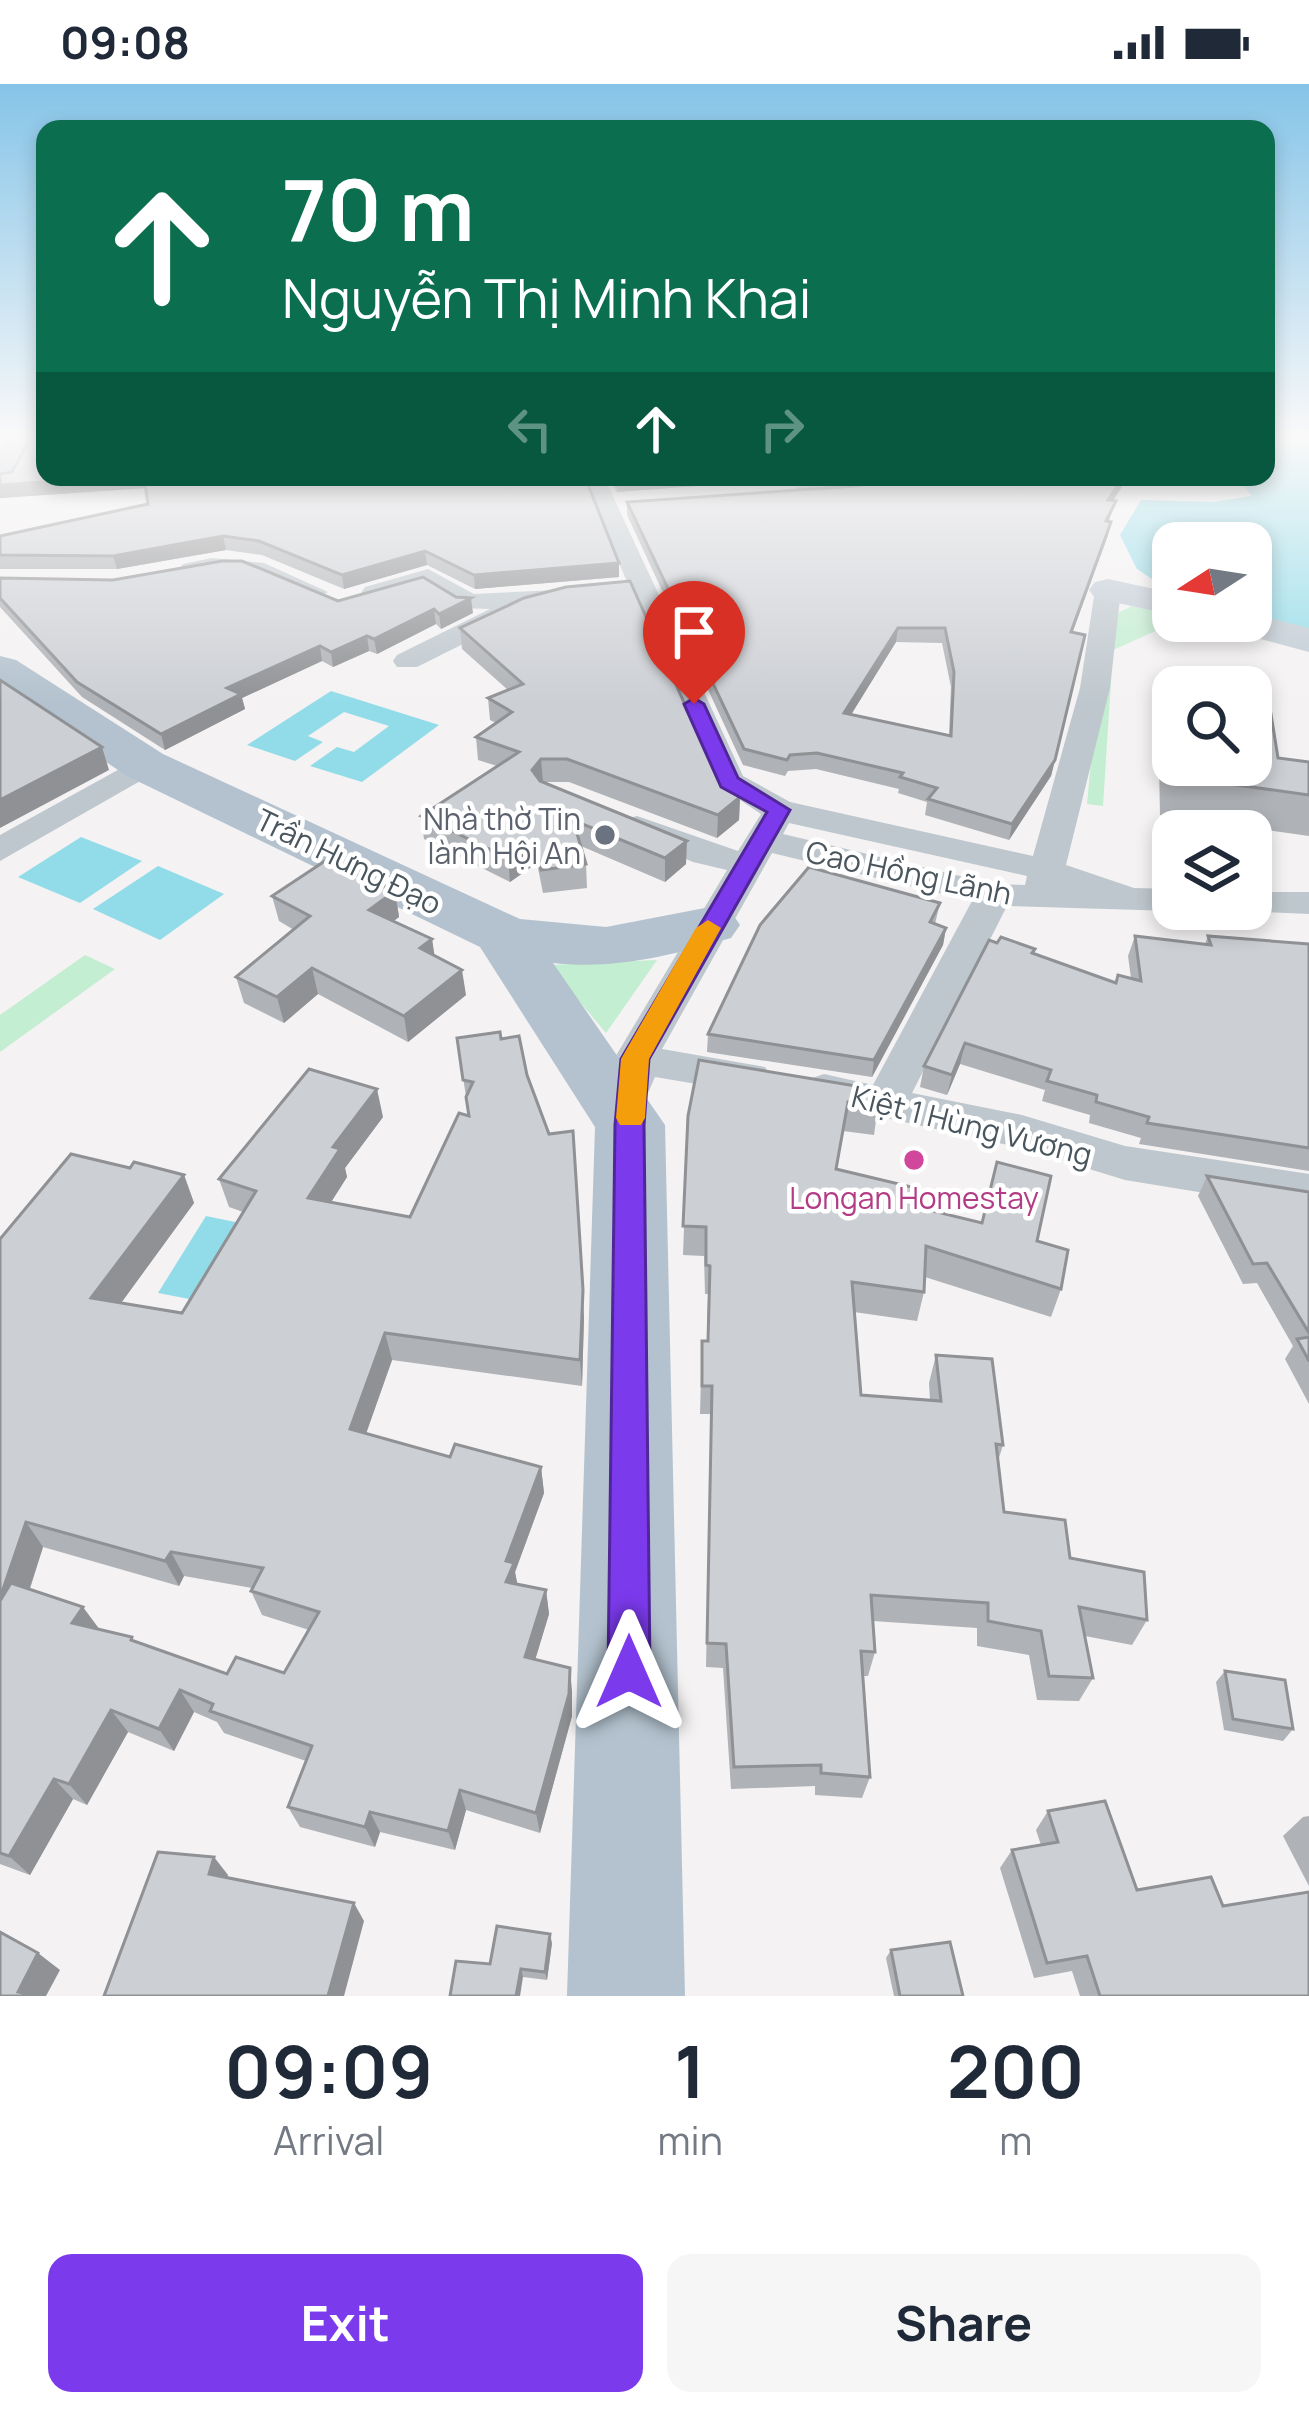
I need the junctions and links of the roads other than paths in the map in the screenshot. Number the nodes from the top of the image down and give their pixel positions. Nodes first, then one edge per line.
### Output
1 (623, 525) edge
2 (167, 573) edge
3 (642, 587) junction
4 (1108, 590) joint
5 (556, 598) junction
6 (1152, 599) edge
7 (1272, 630) edge
8 (1309, 640) edge
9 (407, 661) dead end
10 (0, 670) edge
11 (145, 765) junction
12 (596, 809) edge
13 (764, 838) junction
14 (0, 850) edge
15 (1043, 884) junction
16 (994, 895) junction
17 (1152, 899) edge
18 (1272, 903) edge
19 (1309, 903) edge
20 (710, 926) junction
21 (502, 934) junction
22 (632, 1092) junction
23 (886, 1101) junction
24 (1309, 1192) edge
25 (626, 1996) edge

1 - 3 street
2 - 5 street
3 - 5 street
3 - 13 street
4 - 6 street
4 - 15 street
5 - 9 street
7 - 8 street
10 - 11 main road, Trần Hưng Đạo
11 - 14 street
11 - 21 main road, Trần Hưng Đạo
12 - 13 street
13 - 15 street, Cao Hồng Lãnh
13 - 16 street, Cao Hồng Lãnh
13 - 20 street
15 - 16 street, Cao Hồng Lãnh
15 - 17 street, Cao Hồng Lãnh
16 - 23 street
18 - 19 street
20 - 21 main road, Trần Hưng Đạo
20 - 22 street
21 - 22 main road
22 - 23 street, Kiệt 1 Hùng Vương
22 - 25 main road
23 - 24 street, Kiệt 1 Hùng Vương

